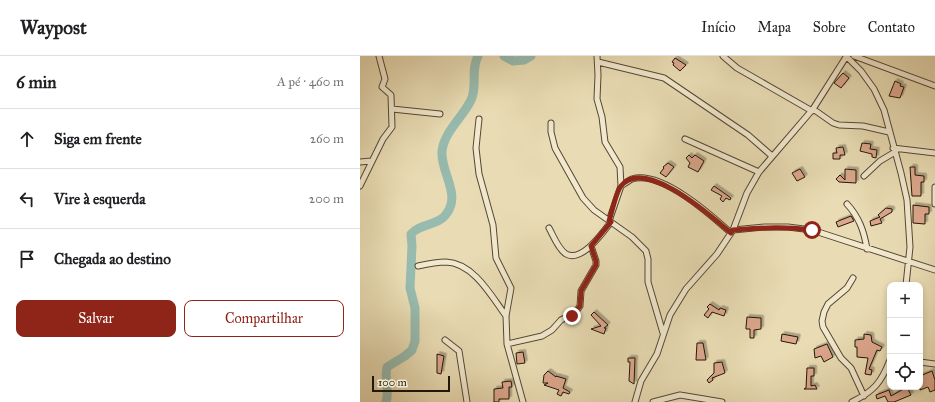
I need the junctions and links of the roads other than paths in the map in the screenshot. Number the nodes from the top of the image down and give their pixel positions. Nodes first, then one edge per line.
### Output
1 (379, 56) edge
2 (597, 56) edge
3 (723, 56) edge
4 (854, 56) edge
5 (846, 57) edge
6 (598, 62) junction
7 (935, 86) edge
8 (392, 109) junction
9 (812, 110) junction
10 (440, 114) dead end
11 (479, 119) dead end
12 (551, 123) dead end
13 (889, 132) junction
14 (685, 139) dead end
15 (894, 150) junction
16 (935, 153) edge
17 (772, 156) junction
18 (360, 162) edge
19 (372, 162) junction
20 (759, 172) junction
21 (864, 176) dead end
22 (360, 186) edge
23 (621, 186) junction
24 (935, 187) edge
25 (847, 204) dead end
26 (935, 204) edge
27 (610, 221) junction
28 (549, 228) dead end
29 (732, 232) junction
30 (591, 246) junction
31 (867, 249) junction
32 (910, 263) junction
33 (418, 266) dead end
34 (935, 270) edge
35 (853, 278) dead end
36 (907, 282) edge
37 (506, 316) junction
38 (664, 333) junction
39 (445, 340) dead end
40 (507, 344) junction
41 (923, 362) edge
42 (935, 364) edge
43 (887, 367) edge
44 (887, 375) edge
45 (883, 377) junction
46 (864, 396) junction
47 (467, 402) edge
48 (523, 402) edge
49 (634, 402) edge
50 (653, 402) edge
51 (722, 402) edge
52 (853, 402) edge

1 - 8 street
2 - 6 street
3 - 9 street
4 - 7 street
5 - 9 street
5 - 13 street
6 - 17 street
6 - 23 street
8 - 10 street
8 - 19 street
9 - 13 street
9 - 17 street
11 - 37 street
12 - 27 street
13 - 15 street
14 - 20 street
15 - 16 street
15 - 21 street
15 - 32 street
17 - 20 street
18 - 19 street
19 - 22 street
20 - 29 street
23 - 27 street
23 - 29 street
24 - 26 street
25 - 31 street
27 - 30 street
27 - 38 street
28 - 30 street
29 - 31 street
29 - 38 street
30 - 40 street
31 - 32 street
32 - 34 street
32 - 36 street
33 - 37 street
35 - 46 street
37 - 40 street
38 - 49 street
39 - 47 street
40 - 48 street
41 - 42 street
43 - 45 street
44 - 45 street
45 - 46 street
46 - 52 street
50 - 51 street

